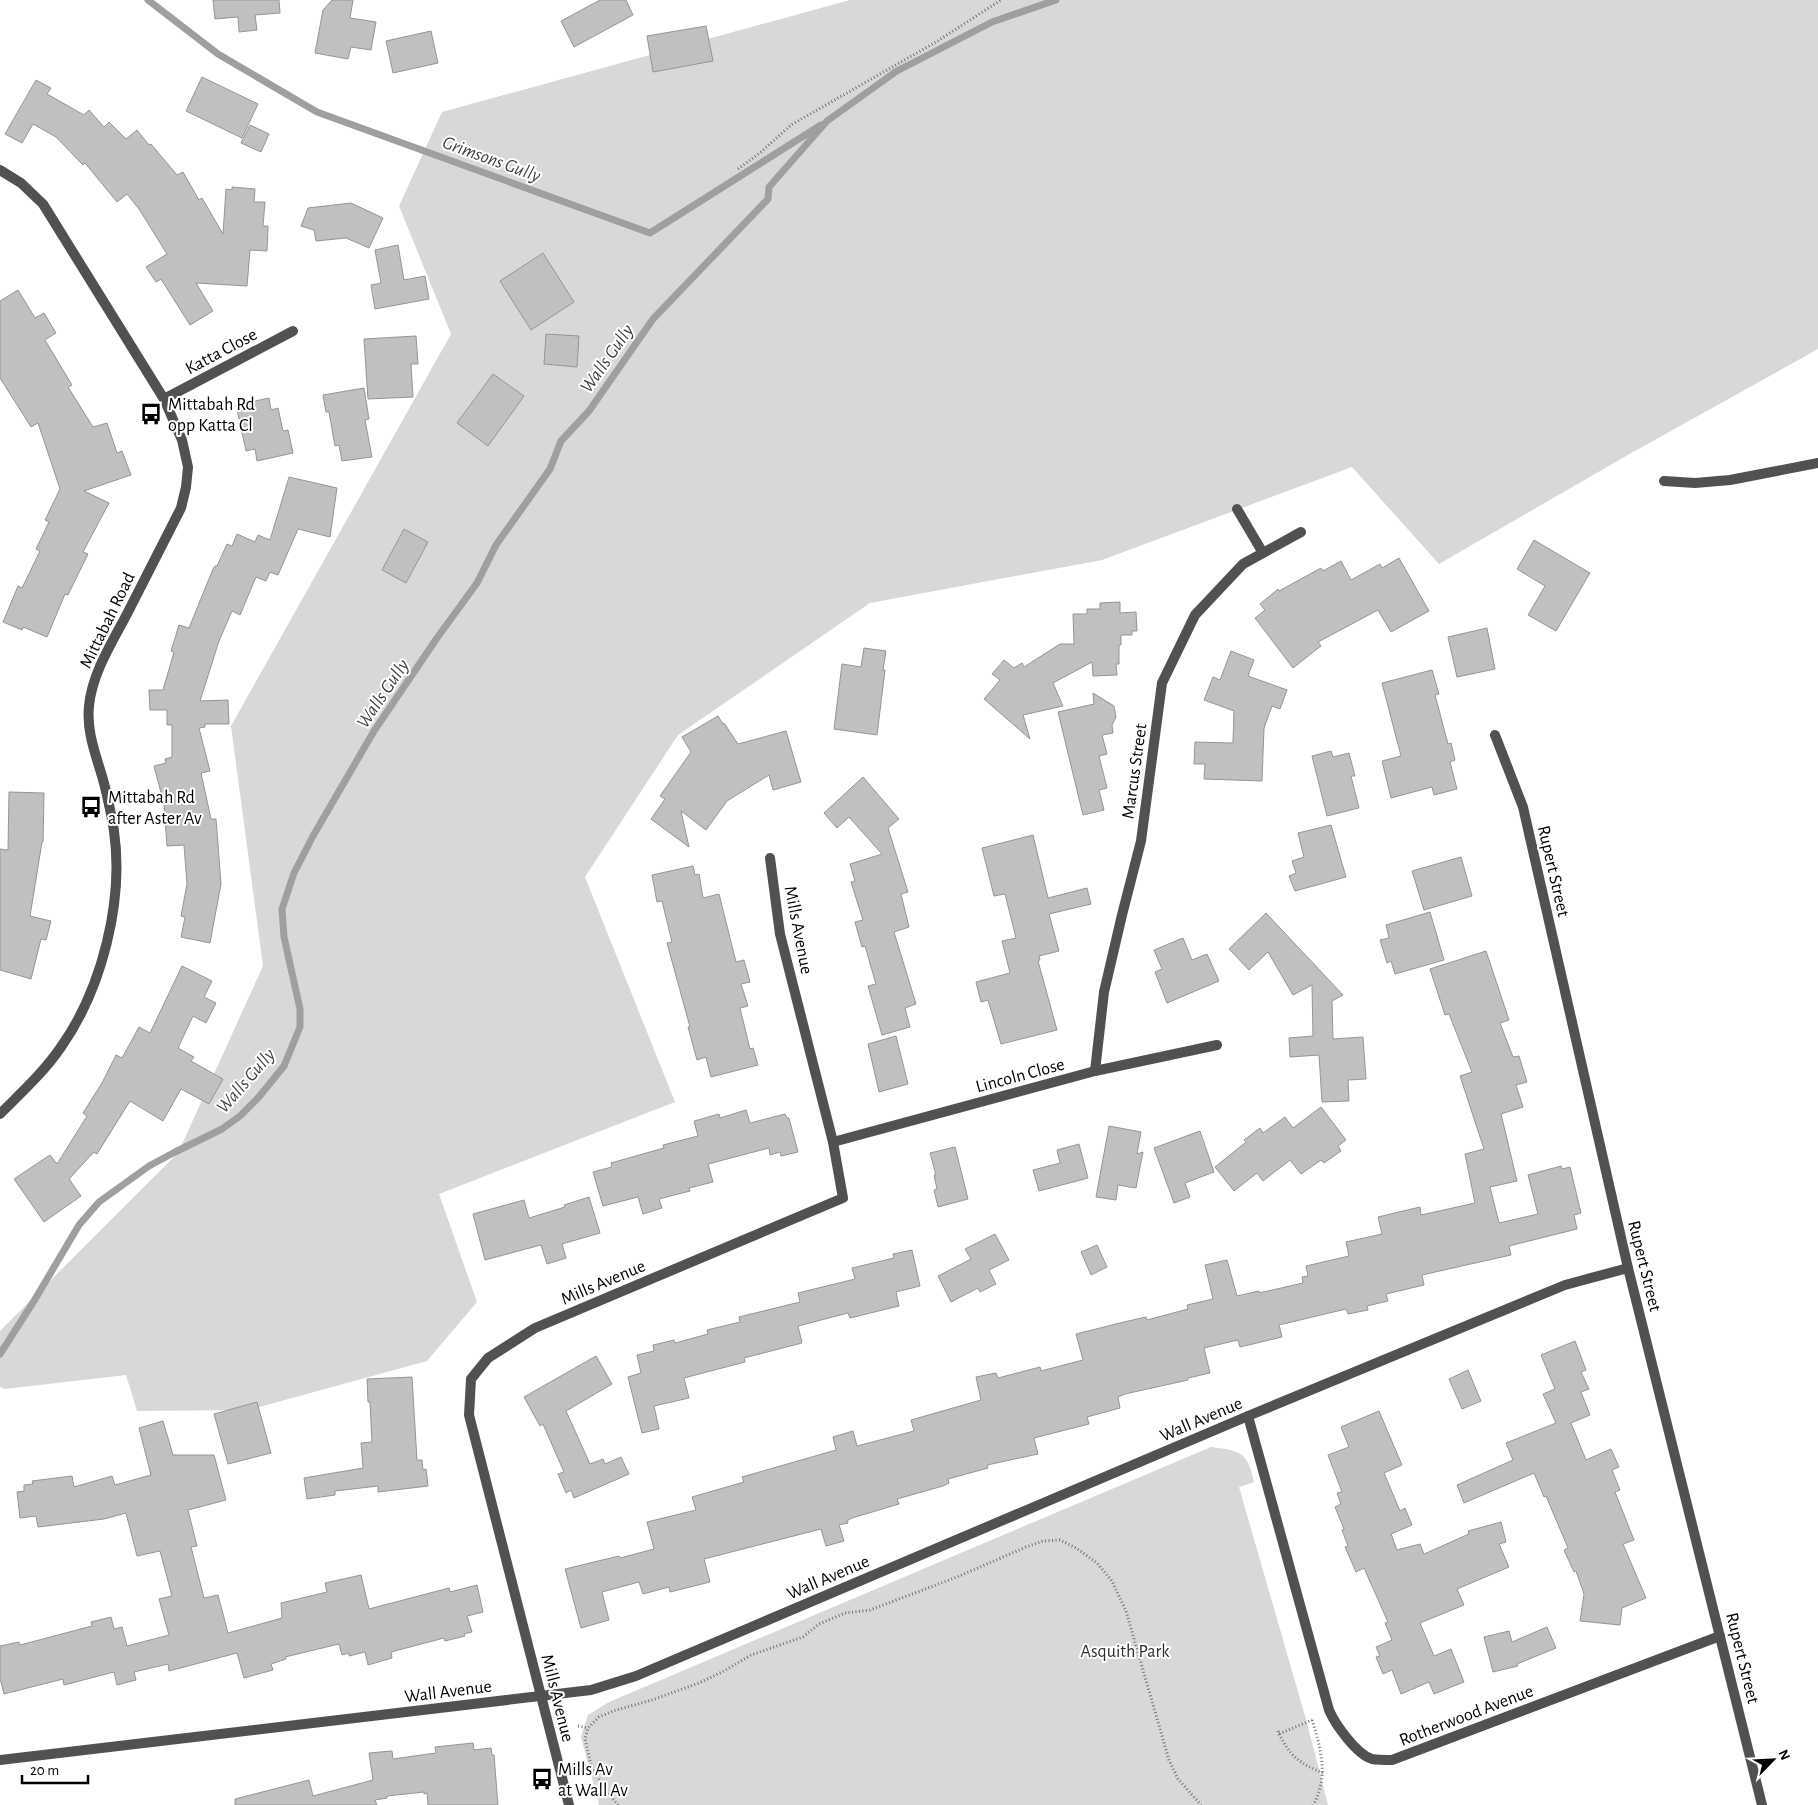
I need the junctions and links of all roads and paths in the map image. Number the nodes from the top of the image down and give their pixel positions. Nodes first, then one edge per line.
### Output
1 (1001, 0) edge
2 (738, 169) dead end
3 (0, 170) edge
4 (292, 331) dead end
5 (164, 399) junction
6 (1818, 463) edge
7 (1664, 482) dead end
8 (1237, 509) dead end
9 (1302, 532) dead end
10 (1263, 553) junction
11 (1495, 735) dead end
12 (770, 858) dead end
13 (1217, 1045) dead end
14 (1095, 1071) junction
15 (0, 1114) edge
16 (833, 1142) junction
17 (1628, 1268) junction
18 (1248, 1416) junction
19 (1720, 1636) junction
20 (541, 1696) junction
21 (1329, 1710) junction
22 (1312, 1720) junction
23 (578, 1726) dead end
24 (588, 1728) junction
25 (0, 1760) edge
26 (1323, 1773) junction
27 (569, 1805) edge
28 (618, 1805) edge
29 (1201, 1805) edge
30 (1313, 1805) edge
31 (1762, 1805) edge

1 - 2 path
3 - 5 street, Mittabah Road
4 - 5 street, Katta Close
5 - 15 street, Mittabah Road
6 - 7 street
8 - 10 street
9 - 10 street, Marcus Street
10 - 14 street, Marcus Street
11 - 17 street, Rupert Street
12 - 16 street, Mills Avenue
13 - 14 street, Lincoln Close
14 - 16 street, Lincoln Close
16 - 20 street, Mills Avenue
17 - 18 street, Wall Avenue
17 - 19 street, Rupert Street
18 - 20 street, Wall Avenue
18 - 21 street, Rotherwood Avenue
19 - 21 street, Rotherwood Avenue
19 - 31 street, Rupert Street
20 - 25 street, Wall Avenue
20 - 27 street, Mills Avenue
21 - 22 path
22 - 26 path
22 - 26 path
23 - 24 path
24 - 28 path
24 - 29 path
26 - 30 path

